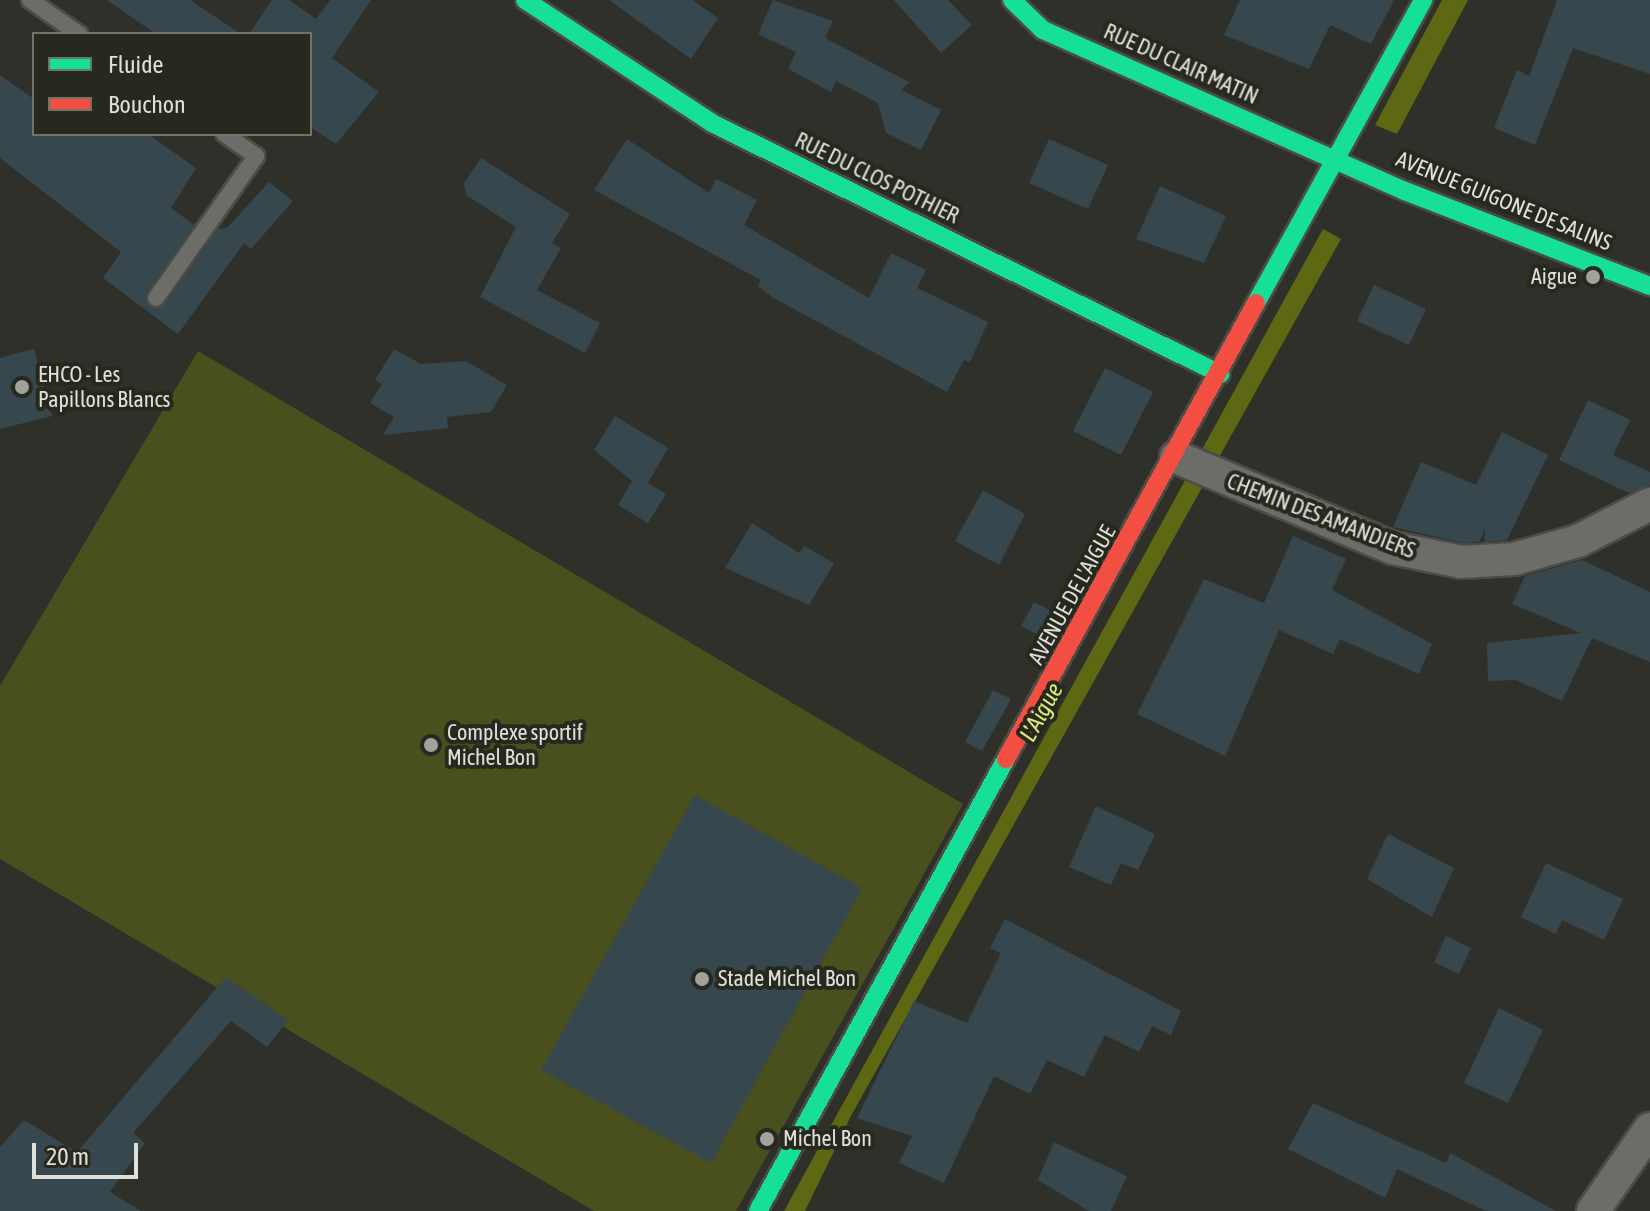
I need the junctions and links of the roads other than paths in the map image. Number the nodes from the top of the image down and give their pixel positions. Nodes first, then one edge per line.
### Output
1 (30, 0) edge
2 (525, 0) edge
3 (1012, 0) edge
4 (1423, 0) edge
5 (76, 32) edge
6 (227, 136) edge
7 (1347, 163) junction
8 (1650, 286) edge
9 (156, 298) dead end
10 (1220, 374) junction
11 (1194, 465) junction
12 (1650, 504) edge
13 (1650, 1129) edge
14 (758, 1211) edge
15 (1593, 1211) edge

1 - 5 lane
2 - 10 street, RUE DU CLOS POTHIER
3 - 7 street, RUE DU CLAIR MATIN
4 - 7 street, AVENUE DE L'AIGUE
6 - 9 lane
7 - 8 street, AVENUE GUIGONE DE SALINS
7 - 10 street, AVENUE DE L'AIGUE
10 - 11 street, AVENUE DE L'AIGUE
11 - 12 street, CHEMIN DES AMANDIERS
11 - 14 street, AVENUE DE L'AIGUE
13 - 15 street

